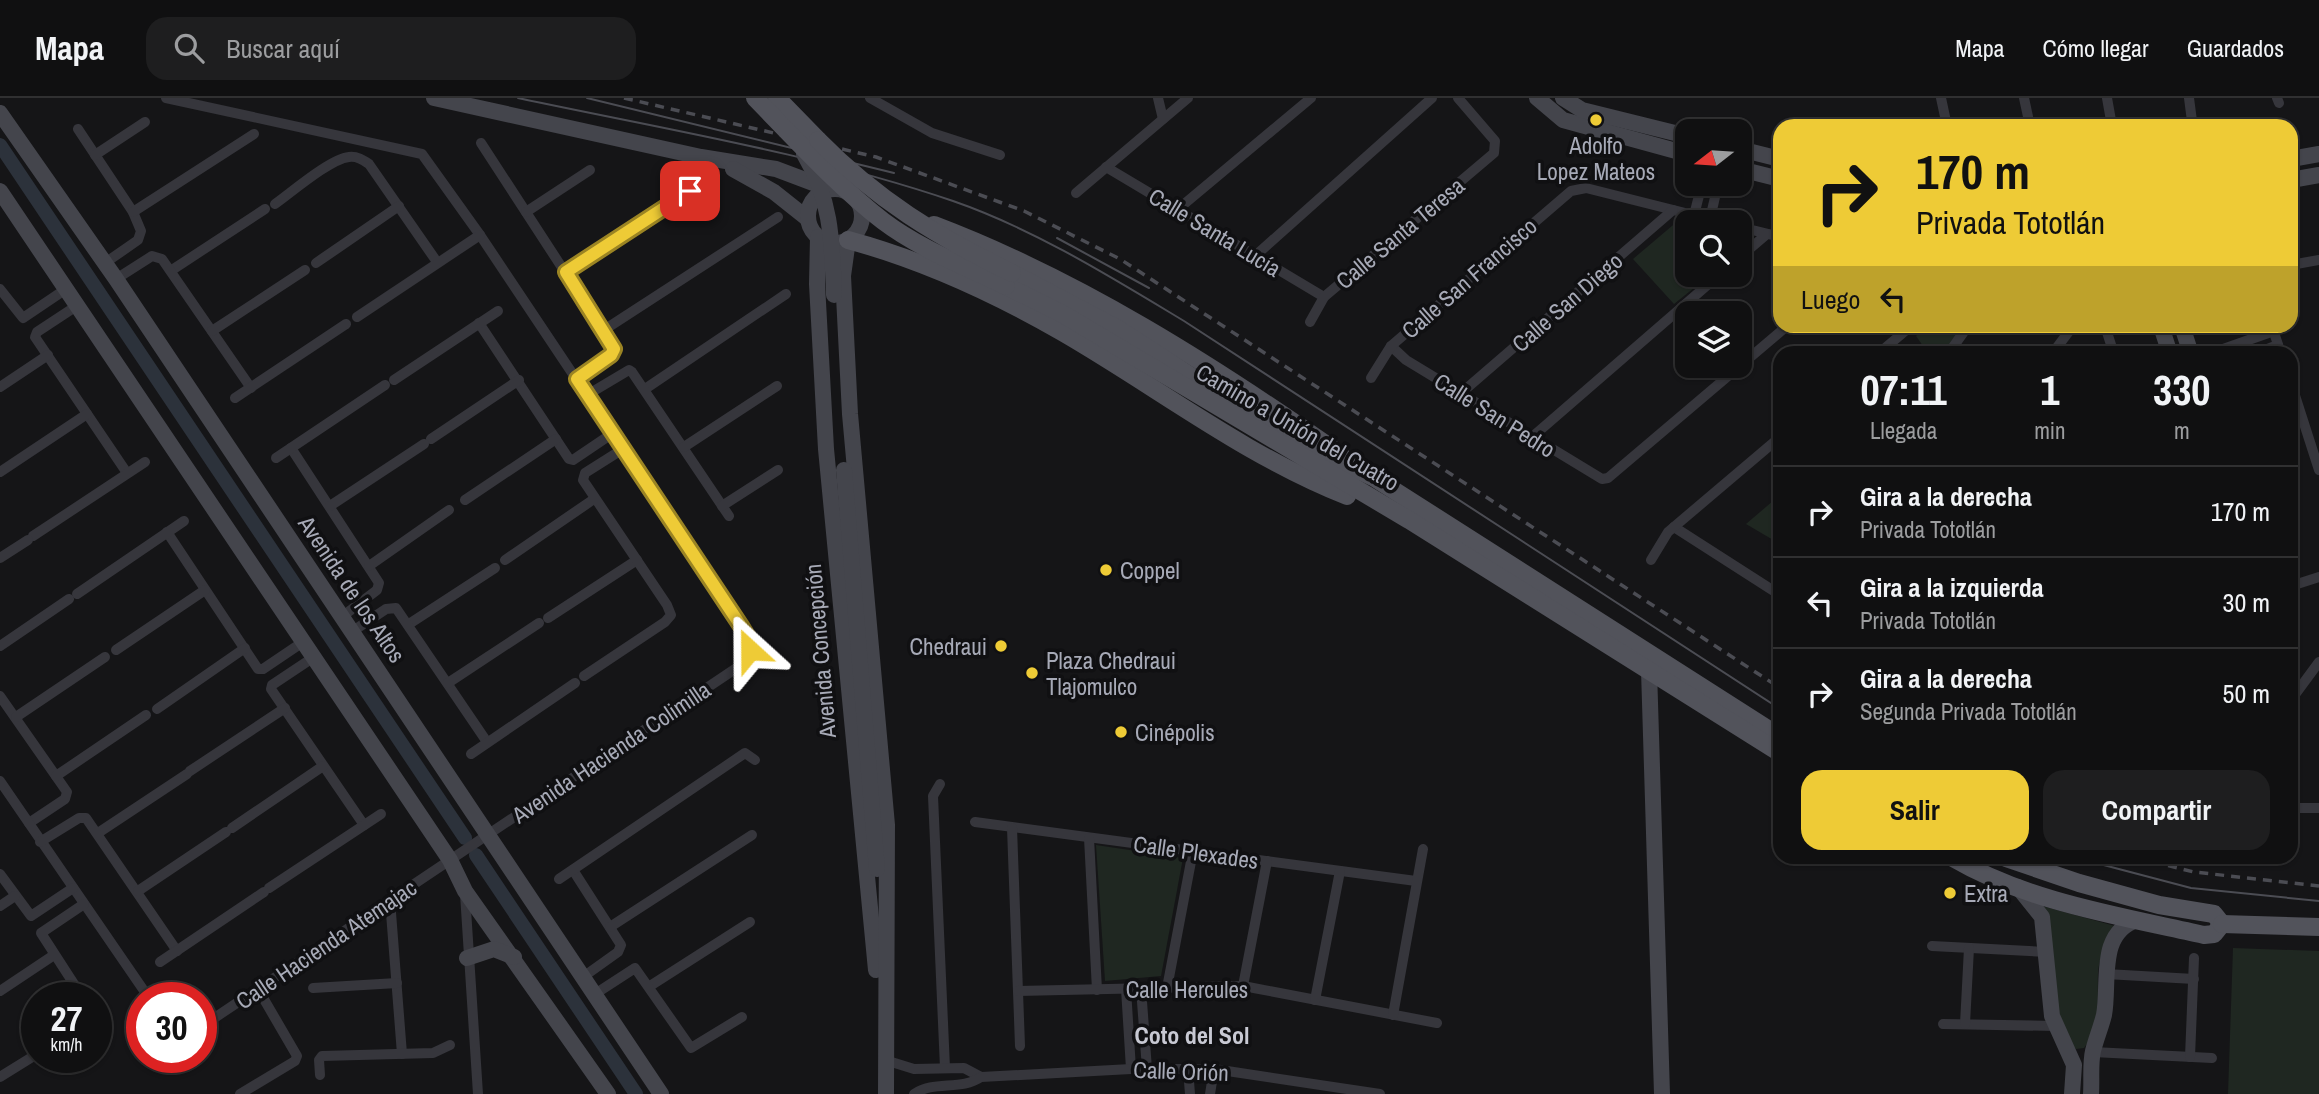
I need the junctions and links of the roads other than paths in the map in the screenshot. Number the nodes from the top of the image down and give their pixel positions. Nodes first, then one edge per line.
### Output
1 (166, 98) edge
2 (434, 98) edge
3 (755, 98) edge
4 (777, 98) edge
5 (870, 98) edge
6 (1158, 98) edge
7 (1188, 98) edge
8 (1311, 98) edge
9 (1432, 98) edge
10 (1458, 98) edge
11 (1537, 98) edge
12 (1563, 98) edge
13 (1941, 98) edge
14 (2024, 98) edge
15 (2107, 98) edge
16 (2189, 98) edge
17 (0, 113) edge
18 (1163, 119) junction
19 (1946, 119) edge
20 (2028, 119) edge
21 (2111, 119) edge
22 (2192, 119) edge
23 (145, 122) dead end
24 (78, 129) dead end
25 (1675, 133) edge
26 (254, 134) dead end
27 (795, 140) junction
28 (481, 144) dead end
29 (1675, 152) edge
30 (1752, 152) edge
31 (2319, 154) edge
32 (95, 155) junction
33 (1000, 155) dead end
34 (701, 157) junction
35 (1773, 157) edge
36 (2298, 158) edge
37 (1106, 167) junction
38 (590, 170) dead end
39 (1752, 172) edge
40 (2319, 175) edge
41 (1773, 177) edge
42 (2298, 179) edge
43 (682, 180) dead end
44 (705, 181) dead end
45 (829, 189) junction
46 (0, 191) edge
47 (690, 191) junction
48 (1076, 193) dead end
49 (852, 195) junction
50 (399, 206) junction
51 (1177, 210) junction
52 (1673, 210) joint
53 (133, 212) junction
54 (526, 212) junction
55 (778, 217) dead end
56 (808, 219) junction
57 (1752, 230) edge
58 (480, 234) junction
59 (1767, 234) junction
60 (1773, 235) edge
61 (818, 237) junction
62 (848, 240) junction
63 (1752, 247) edge
64 (1255, 256) junction
65 (2319, 260) edge
66 (437, 262) junction
67 (105, 263) junction
68 (316, 263) dead end
69 (2298, 264) edge
70 (172, 270) junction
71 (305, 270) dead end
72 (566, 272) junction
73 (116, 279) junction
74 (1009, 280) junction
75 (1706, 287) edge
76 (66, 289) junction
77 (786, 294) dead end
78 (2, 297) edge
79 (1324, 297) junction
80 (78, 305) junction
81 (498, 311) dead end
82 (357, 317) dead end
83 (1310, 322) dead end
84 (479, 323) junction
85 (346, 324) dead end
86 (604, 330) junction
87 (212, 331) junction
88 (1779, 333) edge
89 (1903, 333) edge
90 (2261, 333) edge
91 (1391, 346) junction
92 (1887, 346) edge
93 (2229, 346) edge
94 (48, 355) junction
95 (577, 379) junction
96 (1371, 379) dead end
97 (519, 380) junction
98 (776, 386) dead end
99 (0, 387) edge
100 (251, 388) junction
101 (645, 389) junction
102 (1460, 394) junction
103 (587, 395) junction
104 (235, 398) dead end
105 (2298, 405) edge
106 (87, 414) junction
107 (613, 433) junction
108 (1531, 438) junction
109 (556, 439) junction
110 (1773, 443) edge
111 (684, 447) junction
112 (291, 448) junction
113 (624, 449) junction
114 (275, 458) dead end
115 (145, 462) dead end
116 (778, 470) dead end
117 (2319, 470) edge
118 (0, 472) edge
119 (127, 474) junction
120 (1373, 477) junction
121 (594, 499) junction
122 (465, 500) dead end
123 (330, 506) junction
124 (722, 506) junction
125 (450, 510) dead end
126 (729, 516) dead end
127 (1409, 520) junction
128 (184, 521) dead end
129 (1674, 527) junction
130 (167, 532) junction
131 (0, 558) edge
132 (505, 559) dead end
133 (1651, 559) dead end
134 (637, 560) junction
135 (369, 566) junction
136 (495, 568) dead end
137 (2319, 576) edge
138 (2298, 584) edge
139 (1773, 587) edge
140 (205, 590) junction
141 (343, 615) junction
142 (409, 624) junction
143 (353, 631) junction
144 (303, 642) junction
145 (0, 646) edge
146 (245, 648) junction
147 (116, 650) dead end
148 (105, 657) dead end
149 (314, 657) junction
150 (2319, 662) edge
151 (1649, 670) junction
152 (448, 684) junction
153 (2298, 690) edge
154 (0, 696) edge
155 (285, 708) junction
156 (157, 709) dead end
157 (146, 715) dead end
158 (16, 718) junction
159 (1773, 733) edge
160 (487, 742) junction
161 (1773, 749) edge
162 (471, 754) dead end
163 (755, 760) dead end
164 (323, 766) junction
165 (56, 776) junction
166 (0, 780) edge
167 (940, 784) dead end
168 (2317, 806) edge
169 (2298, 807) edge
170 (381, 814) dead end
171 (975, 822) dead end
172 (29, 823) junction
173 (363, 825) junction
174 (1013, 828) junction
175 (98, 833) junction
176 (487, 835) junction
177 (752, 835) dead end
178 (1089, 838) junction
179 (40, 842) junction
180 (1423, 849) dead end
181 (1193, 851) junction
182 (450, 860) junction
183 (1267, 861) junction
184 (1966, 864) edge
185 (2024, 864) edge
186 (573, 870) junction
187 (1340, 871) junction
188 (0, 874) edge
189 (559, 879) dead end
190 (1416, 881) junction
191 (2018, 887) junction
192 (73, 888) junction
193 (138, 891) junction
194 (465, 891) junction
195 (15, 896) junction
196 (390, 901) junction
197 (84, 904) junction
198 (0, 906) edge
199 (2137, 920) junction
200 (750, 922) dead end
201 (2222, 924) junction
202 (2319, 927) edge
203 (610, 928) junction
204 (1932, 946) dead end
205 (1969, 948) junction
206 (177, 950) junction
207 (2047, 951) junction
208 (54, 955) junction
209 (514, 957) junction
210 (467, 958) junction
211 (2194, 958) dead end
212 (160, 962) dead end
213 (2106, 974) junction
214 (583, 977) junction
215 (2194, 979) junction
216 (885, 980) junction
217 (72, 982) edge
218 (138, 982) edge
219 (397, 983) junction
220 (650, 986) junction
221 (1243, 986) junction
222 (313, 988) dead end
223 (1141, 988) junction
224 (1167, 988) junction
225 (258, 989) junction
226 (1126, 989) junction
227 (1097, 990) junction
228 (0, 991) edge
229 (1018, 991) junction
230 (595, 994) junction
231 (1315, 1000) junction
232 (1393, 1015) junction
233 (217, 1016) edge
234 (743, 1017) dead end
235 (1437, 1023) dead end
236 (1943, 1024) dead end
237 (1965, 1024) junction
238 (2055, 1027) junction
239 (450, 1045) dead end
240 (1020, 1046) dead end
241 (2093, 1052) junction
242 (402, 1054) junction
243 (2071, 1056) junction
244 (2190, 1056) junction
245 (2211, 1058) dead end
246 (885, 1060) junction
247 (21, 1064) edge
248 (945, 1068) junction
249 (1131, 1069) junction
250 (1147, 1069) junction
251 (1188, 1069) junction
252 (1214, 1069) junction
253 (320, 1075) dead end
254 (0, 1077) edge
255 (981, 1077) junction
256 (946, 1090) edge
257 (240, 1094) edge
258 (478, 1094) edge
259 (608, 1094) edge
260 (661, 1094) edge
261 (886, 1094) edge
262 (914, 1094) edge
263 (1190, 1094) edge
264 (1210, 1094) edge
265 (1380, 1094) edge
266 (1662, 1094) edge
267 (2072, 1094) edge
268 (2091, 1094) edge

1 - 58 street, Avenida Hacienda Colimilla
2 - 34 street
3 - 27 main road, bridge
4 - 74 main road, Camino a Unión del Cuatro, bridge
5 - 33 street
6 - 18 street
7 - 18 street
8 - 51 street
9 - 64 street
10 - 79 street, Calle Santa Teresa
11 - 29 street
12 - 25 street
13 - 19 street
14 - 20 street
15 - 21 street
16 - 22 street
17 - 67 street, Avenida de los Altos
18 - 37 street
23 - 32 street
24 - 32 street
26 - 53 street
27 - 74 main road, Camino a Unión del Cuatro, bridge
27 - 216 street, Avenida Concepción, bridge
28 - 54 street
30 - 35 street
31 - 36 street
32 - 53 street
34 - 45 street
34 - 56 street
37 - 48 street
37 - 51 street, Calle Santa Lucía
38 - 54 street
39 - 41 street
40 - 42 street
43 - 47 street
44 - 47 street
45 - 49 street
45 - 56 street
46 - 76 street
47 - 72 street
49 - 62 street
49 - 120 main road
50 - 66 street
50 - 68 street
50 - 70 street
51 - 64 street, Calle Santa Lucía
52 - 91 street, Calle San Francisco
52 - 102 street, Calle San Diego
53 - 67 street
54 - 72 street
55 - 86 street
56 - 61 street
57 - 59 street
58 - 66 street
58 - 95 street, Avenida Hacienda Colimilla
59 - 60 street
59 - 63 street
61 - 62 street
61 - 246 street, Avenida Concepción
62 - 127 main road
62 - 216 street, Avenida Concepción
64 - 79 street, Calle Santa Lucía
65 - 69 street
66 - 82 street
67 - 73 street, Avenida de los Altos
70 - 73 street
70 - 87 street
71 - 87 street
72 - 86 street
73 - 141 street, Avenida de los Altos
74 - 120 main road, Camino a Unión del Cuatro
74 - 127 main road, Camino a Unión del Cuatro
75 - 108 street
76 - 78 street
76 - 80 street
77 - 101 street
79 - 83 street, Calle Santa Teresa
80 - 94 street
80 - 144 street
81 - 84 street
84 - 97 street
84 - 112 street
85 - 100 street
86 - 95 street
87 - 100 street
88 - 108 street, Calle San Pedro
89 - 92 street
90 - 93 street
91 - 96 street, Calle San Francisco
91 - 102 street, Calle San Pedro
94 - 99 street
94 - 106 street
95 - 103 street, Avenida Hacienda Colimilla
97 - 109 street
97 - 123 street
98 - 111 street
100 - 104 street
101 - 103 street
101 - 111 street
102 - 108 street, Calle San Pedro
103 - 107 street, Avenida Hacienda Colimilla
105 - 117 street
106 - 118 street
106 - 119 street
107 - 109 street
107 - 113 street, Avenida Hacienda Colimilla
109 - 122 street
110 - 129 street
111 - 124 street
112 - 114 street
112 - 123 street
113 - 121 street
113 - 176 street, Avenida Hacienda Colimilla
115 - 119 street
116 - 124 street
119 - 131 street
120 - 159 main road, Camino a Unión del Cuatro
121 - 132 street
121 - 134 street
123 - 135 street
124 - 126 street
125 - 135 street
127 - 151 main road, Camino a Unión del Cuatro
128 - 130 street
129 - 133 street
129 - 139 street
130 - 140 street
130 - 145 street
134 - 152 street
134 - 160 street
135 - 141 street
136 - 142 street
137 - 138 street
140 - 146 street
140 - 147 street
141 - 143 street, Avenida de los Altos
142 - 143 street
142 - 152 street
143 - 176 street, Avenida de los Altos
144 - 146 street
144 - 149 street
146 - 156 street
148 - 158 street
149 - 155 street
149 - 182 street
150 - 153 street
151 - 161 main road, Camino a Unión del Cuatro
151 - 266 street
152 - 160 street
154 - 158 street
155 - 164 street
155 - 175 street
157 - 165 street
158 - 165 street
160 - 162 street
163 - 186 street
164 - 173 street
164 - 193 street
165 - 172 street
166 - 172 street
167 - 248 street
168 - 169 street
170 - 173 street
171 - 174 street, Calle Plexades
172 - 179 street
173 - 206 street
174 - 178 street, Calle Plexades
174 - 229 street
175 - 179 street
175 - 193 street
176 - 182 street, Avenida Hacienda Colimilla
176 - 214 street, Avenida de los Altos
177 - 203 street
178 - 181 street, Calle Plexades
178 - 227 street
179 - 192 street
180 - 190 street
181 - 183 street, Calle Plexades
181 - 224 street
182 - 194 street
182 - 196 street, Calle Hacienda Atemajac
183 - 187 street, Calle Plexades
183 - 221 street
184 - 191 main road
185 - 201 main road
186 - 189 street
186 - 203 street
187 - 190 street, Calle Plexades
187 - 231 street
188 - 195 street
190 - 232 street
191 - 199 main road
191 - 207 street
192 - 195 street
192 - 197 street
193 - 206 street
194 - 209 street
194 - 210 street
195 - 198 street
196 - 219 street
196 - 225 street, Calle Hacienda Atemajac
197 - 208 street
197 - 218 street
199 - 201 main road
199 - 213 street
200 - 220 street
201 - 202 main road
203 - 214 street
204 - 205 street
205 - 207 street
205 - 237 street
206 - 212 street
207 - 238 street
208 - 217 street
208 - 228 street
209 - 210 street
209 - 259 street
210 - 258 street
211 - 215 street
213 - 215 street
213 - 241 street
214 - 230 street, Avenida de los Altos
215 - 244 street
216 - 246 street, Avenida Concepción
219 - 222 street
219 - 242 street
220 - 230 street
220 - 234 street
221 - 224 street, Calle Hercules
221 - 231 street, Calle Hercules
223 - 224 street, Calle Hercules
223 - 226 street, Calle Hercules
223 - 250 street
225 - 233 street, Calle Hacienda Atemajac
225 - 257 street
226 - 227 street, Calle Hercules
226 - 249 street
227 - 229 street, Calle Hercules
229 - 240 street
230 - 260 street, Avenida de los Altos
231 - 232 street, Calle Hercules
232 - 235 street, Calle Hercules
236 - 237 street
237 - 238 street
238 - 243 street
239 - 242 street
241 - 243 street
241 - 244 street
241 - 268 street
242 - 253 street
243 - 267 street
244 - 245 street
246 - 248 street, Calle Orión
246 - 261 street, Avenida Concepción
247 - 254 street
248 - 255 street, Calle Orión
249 - 250 street, Calle Orión
249 - 255 street, Calle Orión
250 - 251 street, Calle Orión
251 - 252 street, Calle Orión
251 - 263 street
252 - 264 street
252 - 265 street, Calle Orión
255 - 256 street, Calle Orión
256 - 262 street, Calle Orión

